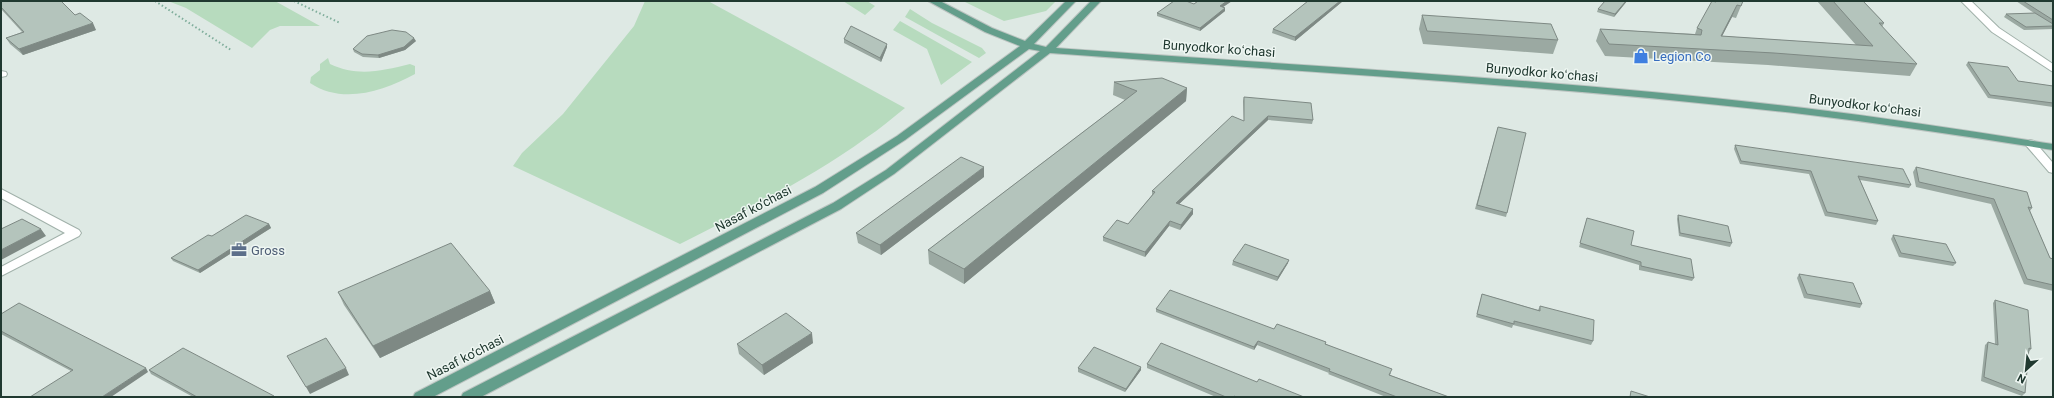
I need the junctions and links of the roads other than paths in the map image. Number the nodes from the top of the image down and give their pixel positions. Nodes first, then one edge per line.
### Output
1 (933, 1) edge
2 (1071, 1) edge
3 (1096, 1) edge
4 (1966, 1) edge
5 (1026, 46) junction
6 (1048, 50) junction
7 (2053, 69) edge
8 (2030, 143) junction
9 (2053, 147) edge
10 (2053, 170) edge
11 (1, 193) edge
12 (1, 272) edge
13 (420, 397) edge
14 (468, 397) edge

1 - 5 main road, Bunyodkor koʻchasi
2 - 5 main road, Nasaf ko‘chasi
3 - 6 main road
4 - 7 street
5 - 6 main road, Bunyodkor koʻchasi
5 - 13 main road, Nasaf ko‘chasi
6 - 8 main road, Bunyodkor koʻchasi
6 - 14 main road
8 - 9 main road, Bunyodkor koʻchasi
8 - 10 street
11 - 12 street

